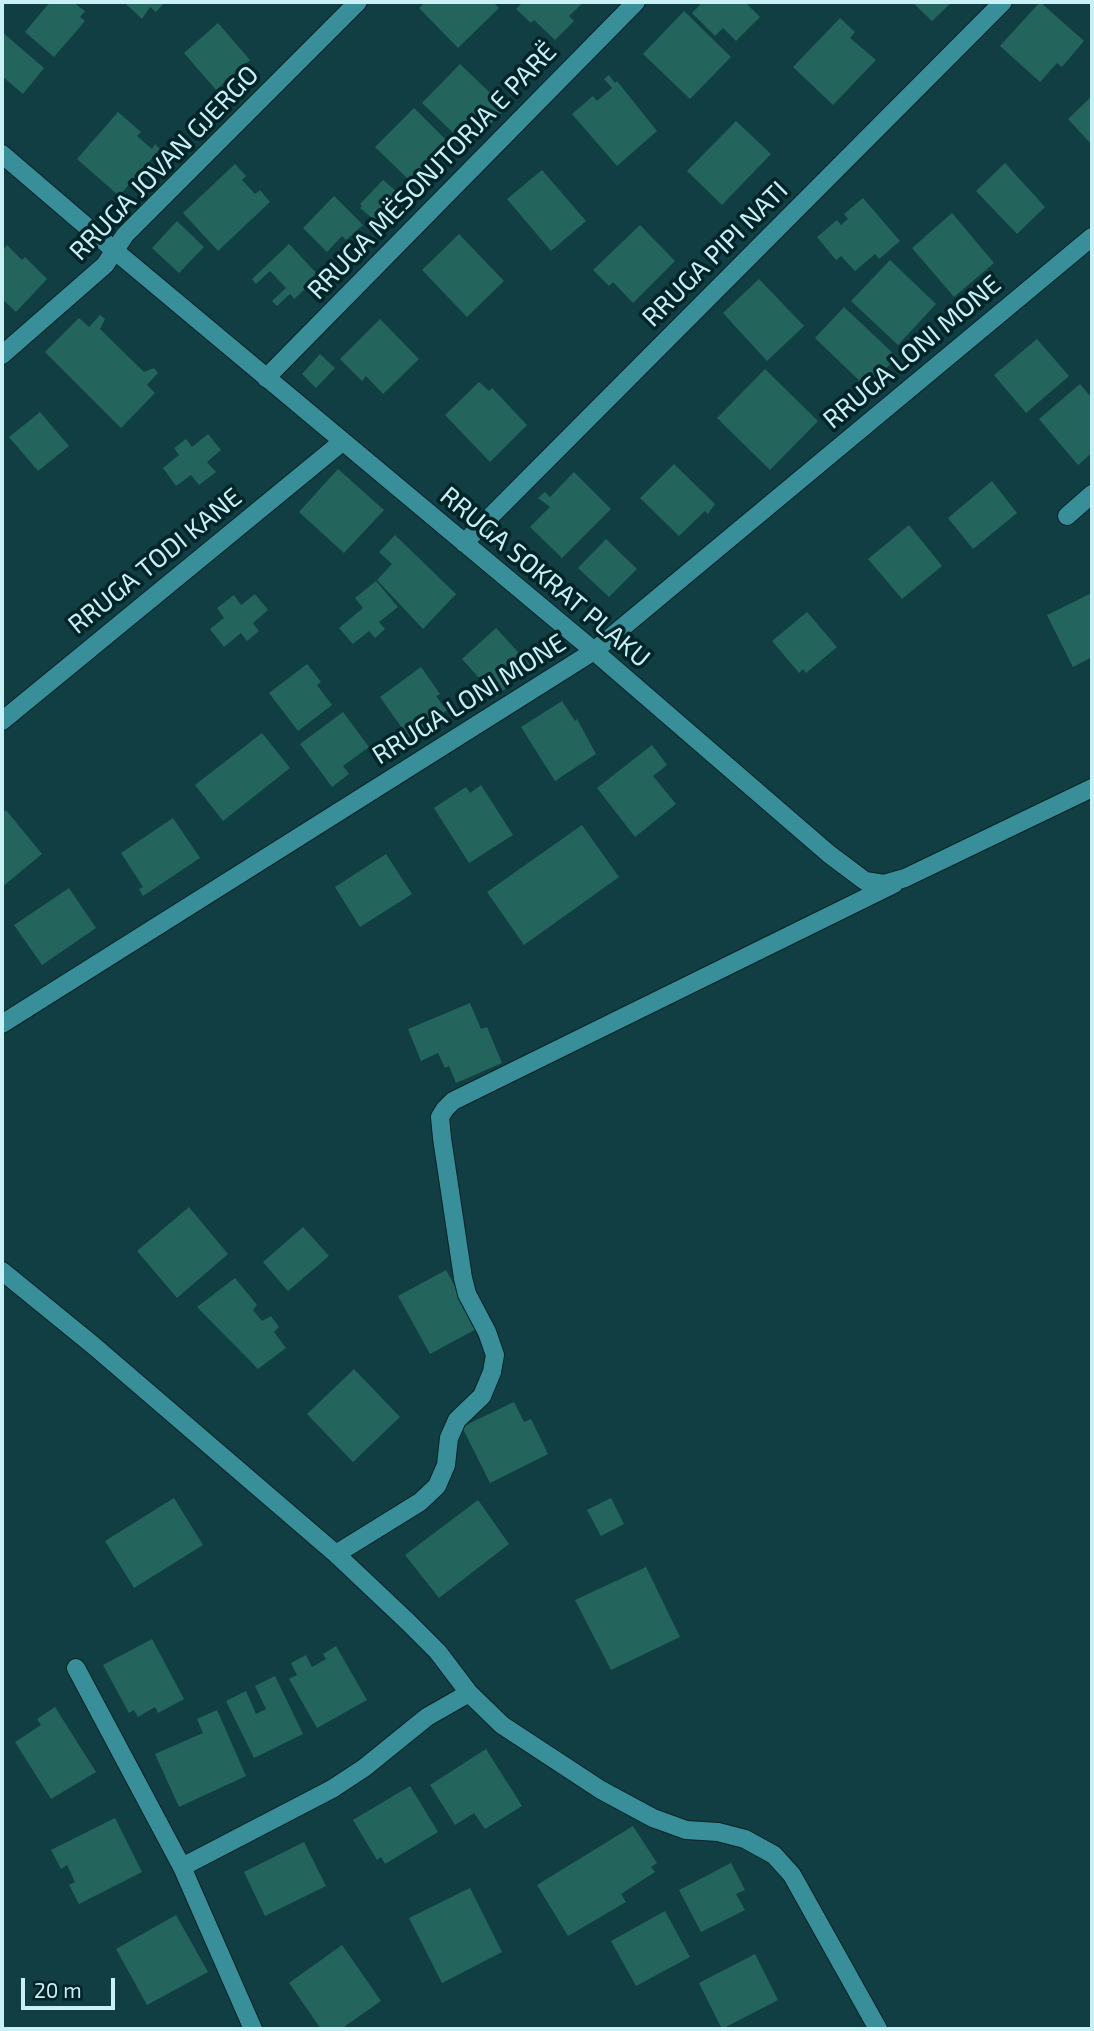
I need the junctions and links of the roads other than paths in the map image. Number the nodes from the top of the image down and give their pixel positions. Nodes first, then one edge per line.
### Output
1 (358, 2) edge
2 (636, 2) edge
3 (1003, 2) edge
4 (2, 153) edge
5 (1092, 237) edge
6 (114, 250) junction
7 (2, 355) edge
8 (267, 377) junction
9 (342, 442) junction
10 (1092, 494) edge
11 (1067, 516) dead end
12 (464, 543) junction
13 (594, 651) junction
14 (2, 720) edge
15 (1092, 788) edge
16 (905, 878) junction
17 (2, 1024) edge
18 (2, 1271) edge
19 (336, 1555) junction
20 (76, 1668) dead end
21 (469, 1693) junction
22 (182, 1867) junction
23 (253, 2029) edge
24 (878, 2029) edge

1 - 6 street, RRUGA JOVAN GJERGO
2 - 8 street, RRUGA MËSONJTORJA E PARË
3 - 12 street, RRUGA PIPI NATI
4 - 6 street, RRUGA SOKRAT PLAKU
5 - 13 street, RRUGA LONI MONE
6 - 7 street, RRUGA JOVAN GJERGO
6 - 8 street, RRUGA SOKRAT PLAKU
8 - 9 street, RRUGA SOKRAT PLAKU
9 - 12 street, RRUGA SOKRAT PLAKU
9 - 14 street, RRUGA TODI KANE
10 - 11 street
12 - 13 street, RRUGA SOKRAT PLAKU
13 - 16 street, RRUGA SOKRAT PLAKU
13 - 17 street, RRUGA LONI MONE
15 - 16 street, RRUGA SOKRAT PLAKU
16 - 19 street
18 - 19 street
19 - 21 street
20 - 22 street
21 - 22 street
21 - 24 street
22 - 23 street

